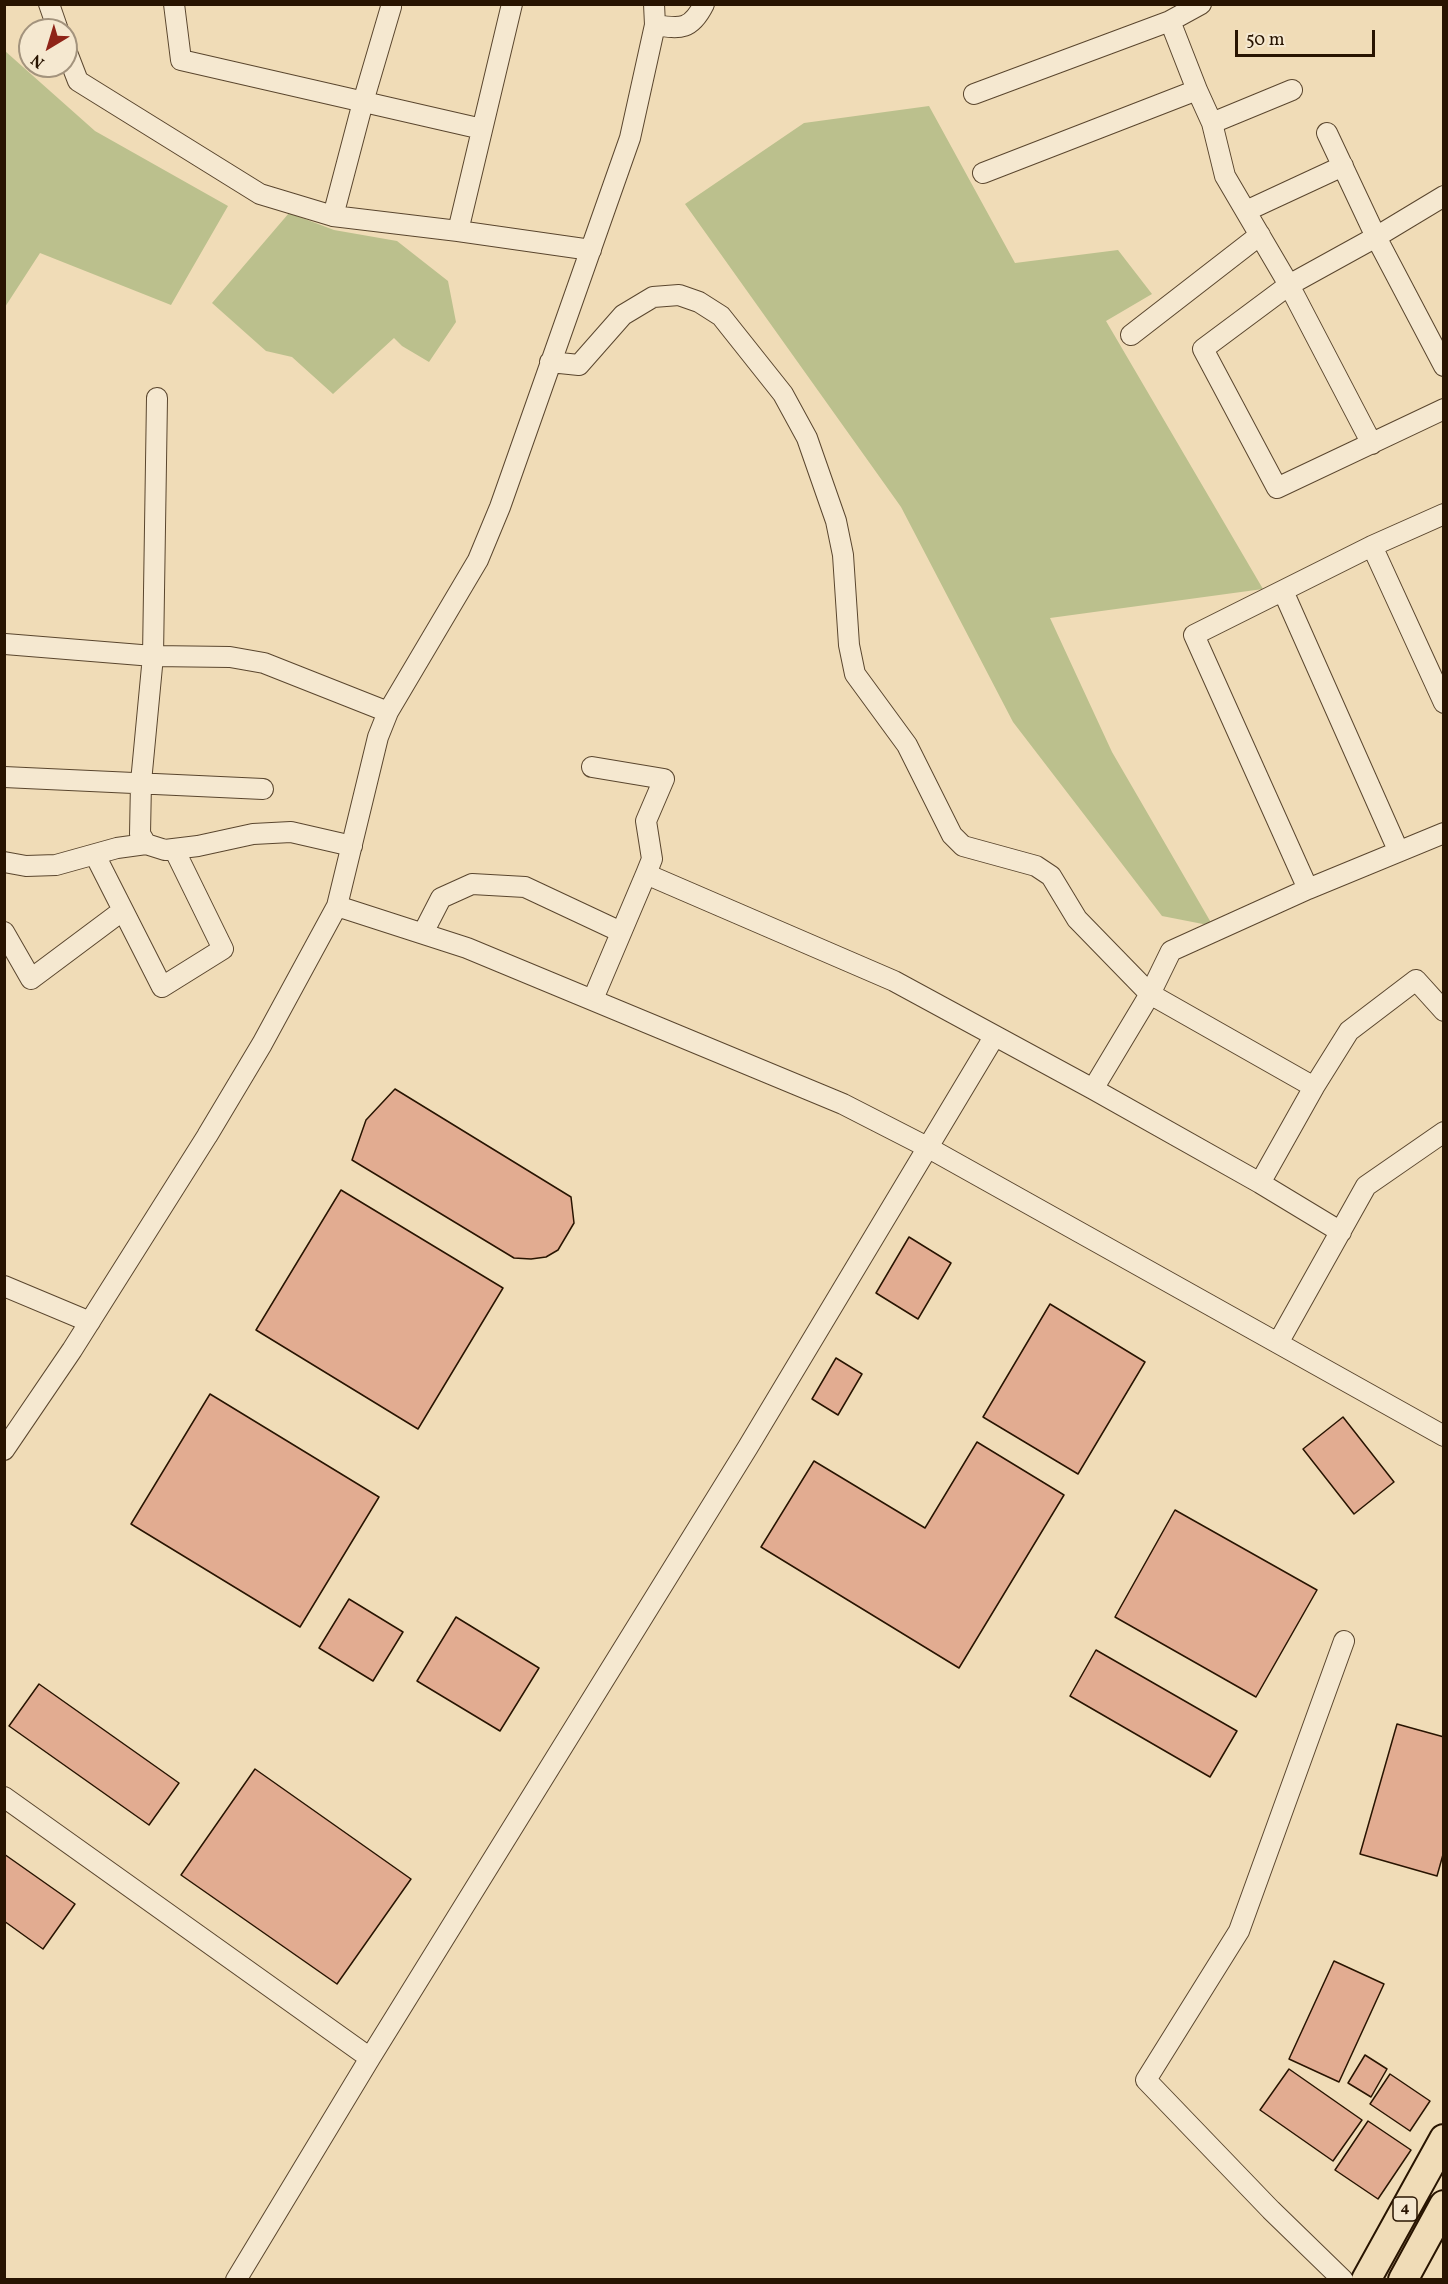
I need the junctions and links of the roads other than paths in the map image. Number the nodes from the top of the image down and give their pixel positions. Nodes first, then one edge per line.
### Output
1 (174, 4) edge
2 (512, 4) edge
3 (654, 4) edge
4 (704, 4) edge
5 (1201, 4) edge
6 (392, 5) edge
7 (1170, 21) junction
8 (655, 25) junction
9 (77, 78) edge
10 (1197, 90) junction
11 (1292, 90) dead end
12 (974, 94) dead end
13 (363, 102) junction
14 (1212, 123) junction
15 (482, 129) junction
16 (1327, 133) dead end
17 (1342, 166) junction
18 (983, 173) dead end
19 (1443, 196) edge
20 (1246, 211) junction
21 (333, 216) junction
22 (458, 231) junction
23 (1260, 235) junction
24 (1377, 237) junction
25 (591, 250) junction
26 (1289, 285) junction
27 (1131, 335) dead end
28 (550, 362) junction
29 (1443, 366) edge
30 (158, 398) dead end
31 (1443, 409) edge
32 (1372, 444) junction
33 (1443, 514) edge
34 (1372, 546) junction
35 (1283, 591) junction
36 (5, 645) edge
37 (153, 656) junction
38 (1443, 703) edge
39 (388, 712) junction
40 (592, 767) dead end
41 (4, 777) edge
42 (141, 782) junction
43 (263, 789) dead end
44 (1443, 833) edge
45 (146, 844) junction
46 (352, 846) junction
47 (174, 849) junction
48 (1398, 850) junction
49 (95, 855) junction
50 (4, 862) edge
51 (646, 874) junction
52 (1308, 889) junction
53 (337, 906) junction
54 (122, 911) junction
55 (4, 932) edge
56 (621, 932) junction
57 (423, 933) junction
58 (1150, 994) junction
59 (593, 999) junction
60 (1443, 1011) edge
61 (994, 1037) junction
62 (1314, 1087) junction
63 (1093, 1089) junction
64 (1443, 1132) edge
65 (927, 1147) junction
66 (1260, 1184) junction
67 (1341, 1232) junction
68 (4, 1286) edge
69 (90, 1322) junction
70 (1278, 1343) junction
71 (1443, 1436) edge
72 (4, 1450) edge
73 (1344, 1641) dead end
74 (4, 1797) edge
75 (370, 2058) junction
76 (1443, 2139) edge
77 (1443, 2205) edge
78 (236, 2280) edge
79 (1343, 2280) edge
80 (1366, 2280) edge
81 (1403, 2280) edge

1 - 13 street
2 - 15 street
3 - 8 street
4 - 8 street
5 - 7 street
6 - 13 street
7 - 10 street
7 - 12 street
8 - 25 street
9 - 21 street
10 - 14 street
10 - 18 street
11 - 14 street
13 - 15 street
13 - 21 street
14 - 20 street
15 - 22 street
16 - 17 street
17 - 20 street
17 - 24 street
19 - 24 street
20 - 23 street
21 - 22 street
22 - 25 street
23 - 26 street
23 - 27 street
24 - 26 street
24 - 29 street
25 - 28 street
26 - 32 street
26 - 32 street
28 - 39 street
28 - 58 street
30 - 37 street
31 - 32 street
33 - 34 street
34 - 35 street
34 - 38 street
35 - 48 street
35 - 52 street
36 - 37 street
37 - 39 street
37 - 42 street
39 - 46 street
40 - 51 street
41 - 42 street
42 - 43 street
42 - 45 street
44 - 48 street
45 - 47 street
45 - 49 street
46 - 47 street
46 - 53 street
47 - 54 street
48 - 52 street
49 - 50 street
49 - 54 street
51 - 56 street
51 - 61 street
52 - 58 street
53 - 57 street
53 - 69 street
54 - 55 street
56 - 57 street
56 - 59 street
57 - 59 street
58 - 62 street
58 - 63 street
59 - 65 street
60 - 62 street
61 - 63 street
61 - 65 street
62 - 66 street
63 - 66 street
64 - 67 street
65 - 70 street
65 - 75 street
66 - 67 street
67 - 70 street
68 - 69 street
69 - 72 street
70 - 71 street
73 - 79 street
74 - 75 street
75 - 78 street
76 - 80 highway, 4
77 - 81 highway, 4

